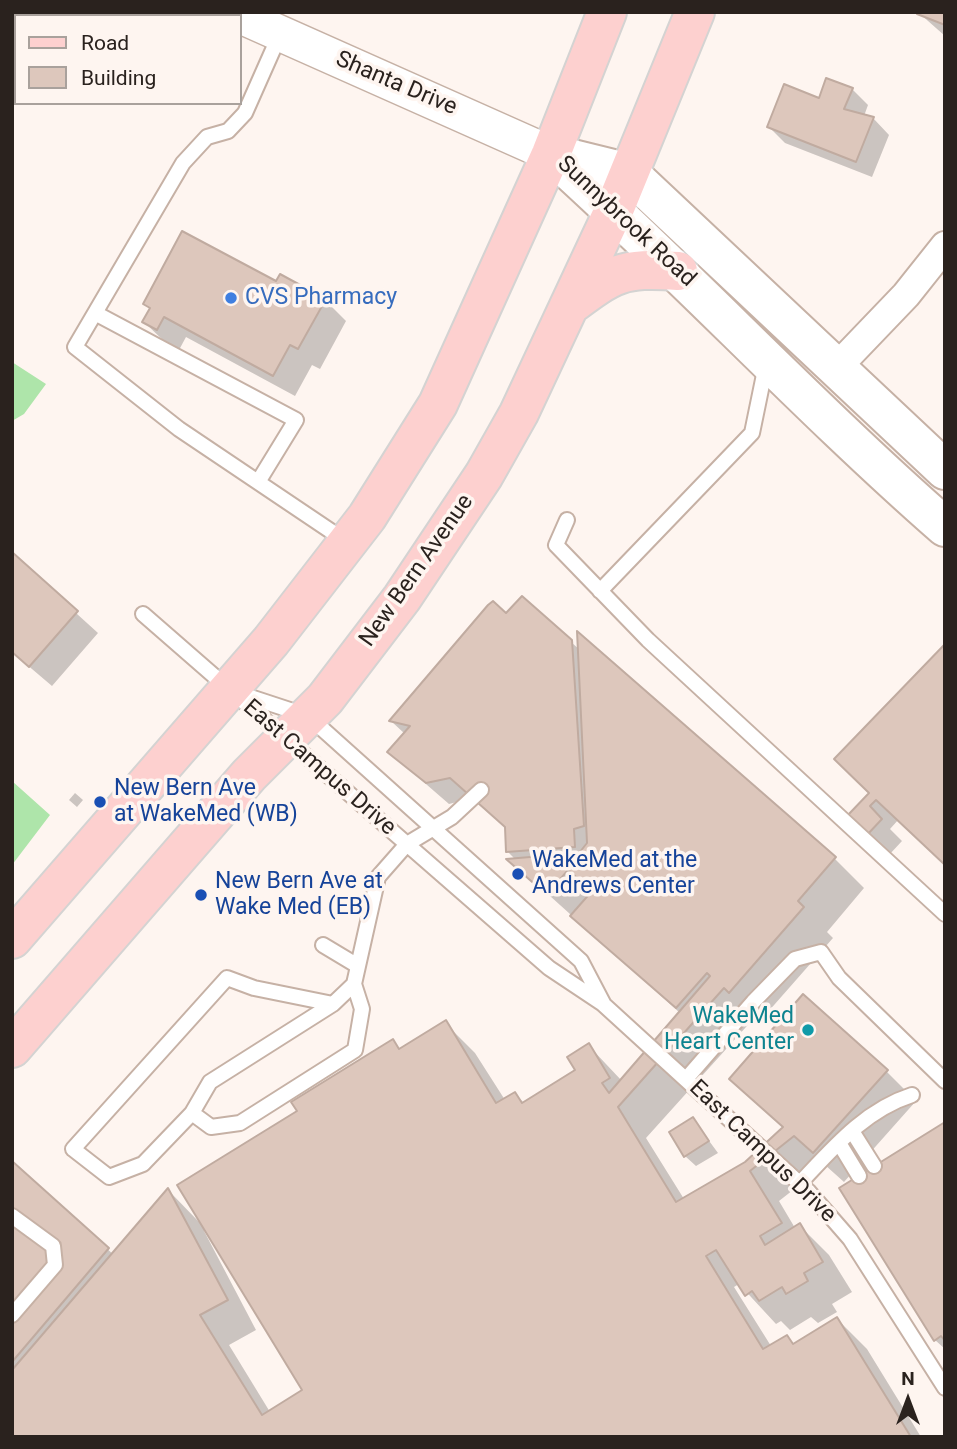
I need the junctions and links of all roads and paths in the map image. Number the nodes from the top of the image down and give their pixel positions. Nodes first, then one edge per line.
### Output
1 (607, 12) edge
2 (695, 12) edge
3 (242, 17) edge
4 (280, 34) junction
5 (551, 154) junction
6 (629, 173) junction
7 (614, 210) junction
8 (945, 246) edge
9 (678, 271) junction
10 (568, 307) junction
11 (95, 313) junction
12 (766, 357) junction
13 (837, 367) junction
14 (945, 470) edge
15 (258, 482) junction
16 (567, 520) dead end
17 (945, 527) edge
18 (348, 542) junction
19 (600, 591) junction
20 (143, 614) dead end
21 (227, 689) junction
22 (297, 728) junction
23 (481, 790) dead end
24 (435, 828) junction
25 (407, 844) junction
26 (945, 914) edge
27 (12, 939) edge
28 (323, 945) dead end
29 (358, 966) junction
30 (354, 984) junction
31 (333, 1004) junction
32 (603, 1004) junction
33 (12, 1048) edge
34 (686, 1079) junction
35 (945, 1081) edge
36 (912, 1095) dead end
37 (192, 1112) junction
38 (852, 1131) junction
39 (839, 1143) junction
40 (874, 1166) dead end
41 (859, 1176) dead end
42 (800, 1183) junction
43 (12, 1216) edge
44 (12, 1315) edge
45 (945, 1388) edge

1 - 5 main road
2 - 6 main road, New Bern Avenue
3 - 4 street, Shanta Drive
4 - 5 street, Shanta Drive
4 - 11 lane
5 - 6 main road, Sunnybrook Road
5 - 7 main road, Sunnybrook Road
5 - 18 main road
6 - 7 main road, New Bern Avenue
6 - 13 main road, Sunnybrook Road
7 - 9 main road, Sunnybrook Road
7 - 10 main road, New Bern Avenue
8 - 13 street
9 - 10 main road
9 - 12 main road, Sunnybrook Road
10 - 22 main road, New Bern Avenue
11 - 15 lane
11 - 15 lane
12 - 17 main road, Sunnybrook Road
12 - 19 lane
13 - 14 main road, Sunnybrook Road
15 - 18 lane
16 - 19 lane
18 - 21 main road
19 - 26 lane
20 - 21 lane
21 - 22 lane, East Campus Drive
21 - 22 lane, East Campus Drive
21 - 27 main road
22 - 24 lane, East Campus Drive
22 - 25 lane, East Campus Drive
22 - 33 main road, New Bern Avenue
23 - 24 lane
24 - 25 lane
24 - 32 lane, East Campus Drive
25 - 29 lane
25 - 32 lane, East Campus Drive
28 - 29 lane
29 - 30 lane
30 - 31 lane
30 - 37 lane
31 - 37 lane
31 - 37 lane
32 - 34 lane, East Campus Drive
34 - 35 lane
34 - 42 lane, East Campus Drive
36 - 38 lane
38 - 39 lane
38 - 40 lane
39 - 41 lane
39 - 42 lane
42 - 45 lane, East Campus Drive
43 - 44 lane

